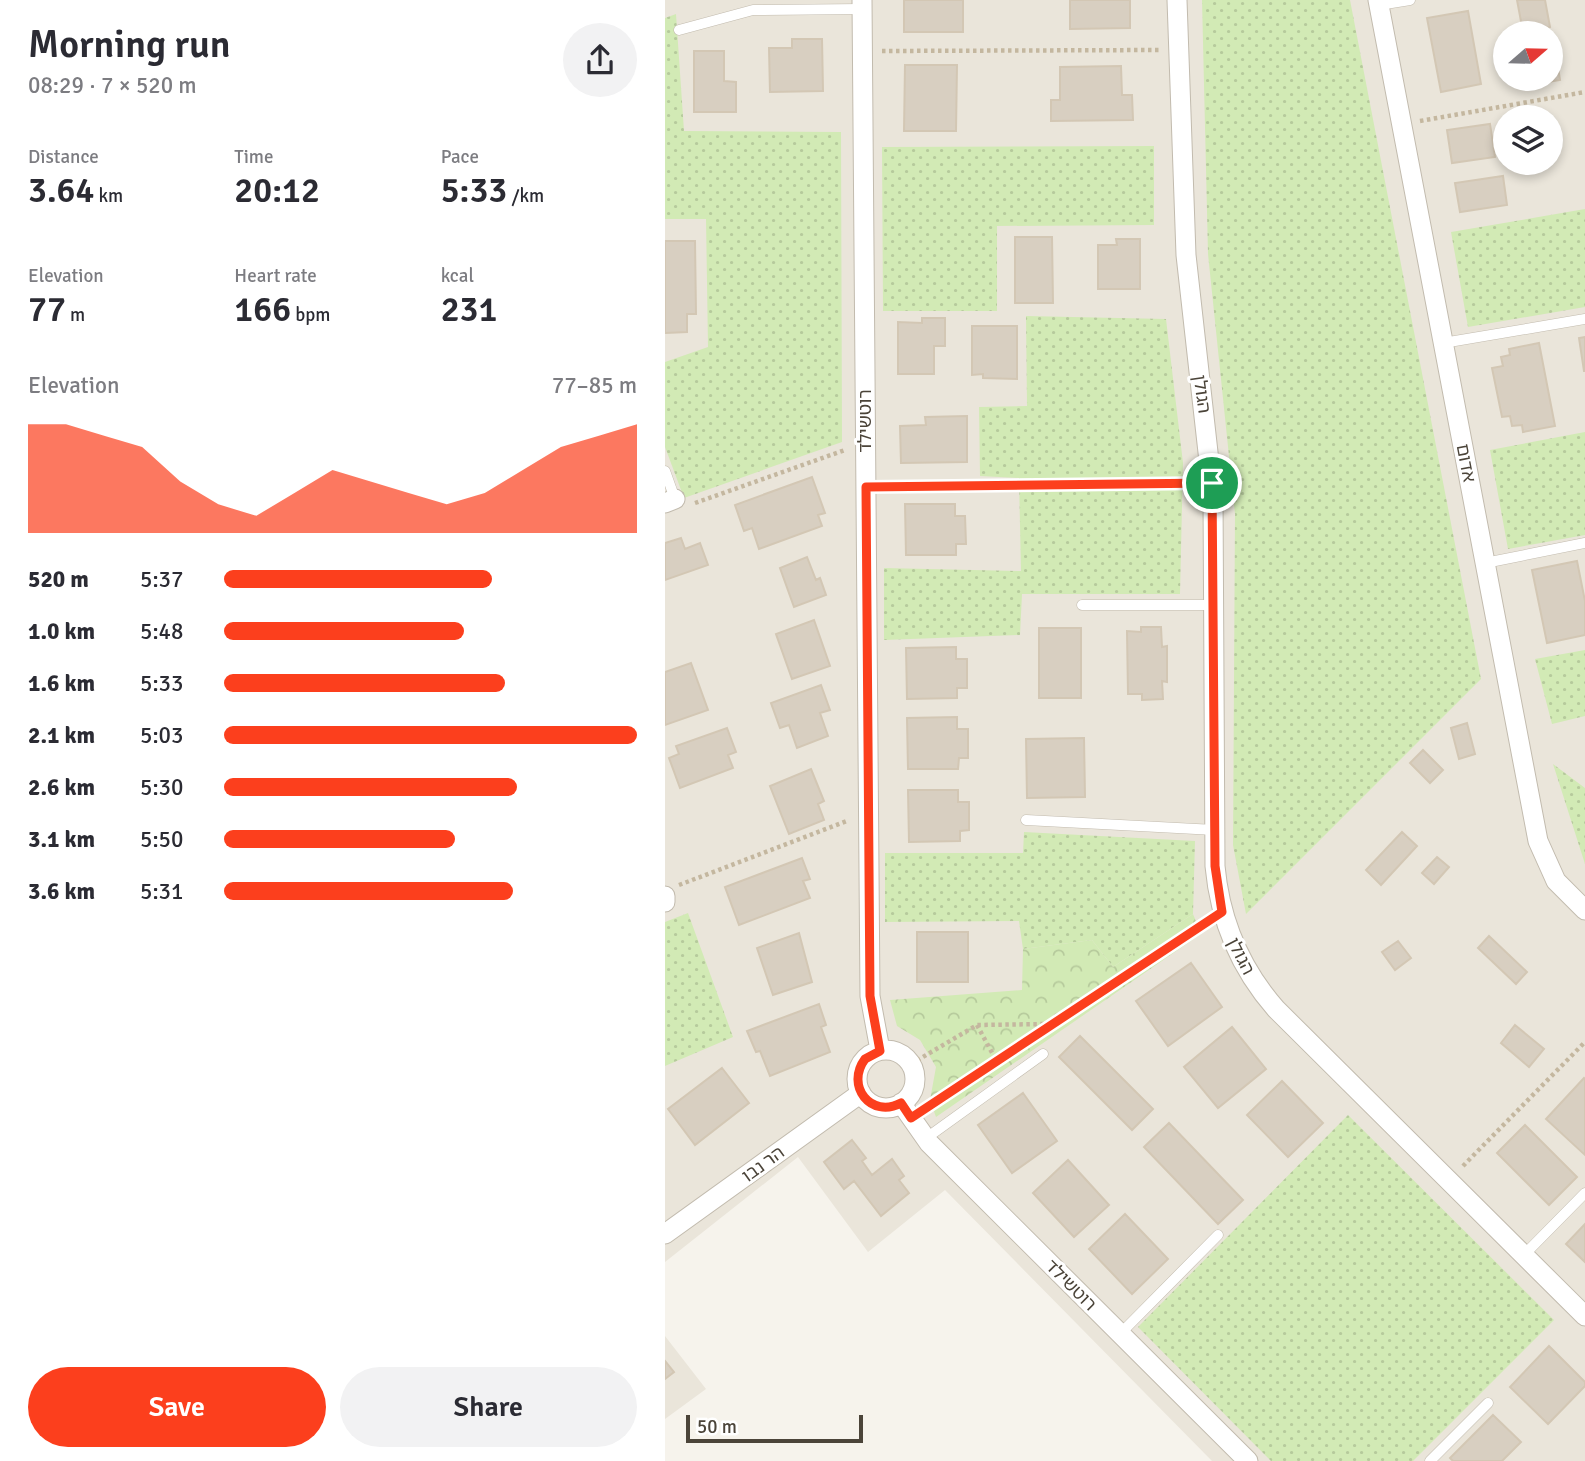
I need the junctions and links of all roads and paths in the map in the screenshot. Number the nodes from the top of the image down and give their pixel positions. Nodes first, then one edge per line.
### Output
1 (1177, 0) edge
2 (1410, 0) edge
3 (1378, 3) edge
4 (862, 4) edge
5 (680, 30) dead end
6 (1178, 50) junction
7 (862, 51) junction
8 (1585, 92) edge
9 (1402, 124) junction
10 (1585, 319) edge
11 (1443, 343) junction
12 (865, 442) junction
13 (665, 471) edge
14 (1212, 483) junction
15 (866, 487) junction
16 (670, 501) edge
17 (1585, 543) edge
18 (1485, 563) junction
19 (1082, 605) dead end
20 (1214, 605) junction
21 (868, 813) junction
22 (1027, 820) dead end
23 (1215, 830) junction
24 (671, 891) edge
25 (665, 902) edge
26 (1585, 910) edge
27 (1222, 912) junction
28 (977, 1024) junction
29 (1048, 1024) junction
30 (1585, 1042) edge
31 (880, 1051) junction
32 (1043, 1054) dead end
33 (996, 1060) junction
34 (911, 1065) junction
35 (860, 1093) junction
36 (906, 1111) junction
37 (925, 1139) junction
38 (1449, 1181) junction
39 (1585, 1193) edge
40 (665, 1234) edge
41 (1218, 1235) dead end
42 (1524, 1255) junction
43 (1585, 1316) edge
44 (1120, 1334) junction
45 (1488, 1403) dead end
46 (1248, 1461) edge
47 (1430, 1461) edge

1 - 6 street, הגולן
2 - 3 lane
3 - 9 street, אדום
4 - 5 lane
4 - 7 street, רוטשילד
6 - 7 path
6 - 14 street, הגולן
7 - 12 street, רוטשילד
8 - 9 path
9 - 11 street, אדום
10 - 11 lane
11 - 18 street, אדום
12 - 15 street, רוטשילד
12 - 16 path
13 - 16 lane
14 - 15 path
14 - 20 street, הגולן
15 - 21 street, רוטשילד
17 - 18 lane
18 - 26 street, אדום
19 - 20 lane
20 - 23 street, הגולן
21 - 24 path
21 - 31 street, רוטשילד
22 - 23 lane
23 - 27 street, הגולן
24 - 25 street
27 - 29 path
27 - 38 street, הגולן
28 - 29 path
28 - 33 path
28 - 34 path
29 - 33 path
30 - 38 path
31 - 34 street
31 - 35 street
32 - 37 lane
33 - 36 path
34 - 36 street
35 - 36 street
35 - 40 street, הר נבו
36 - 37 street, רוטשילד
37 - 44 street, רוטשילד
38 - 42 street, הגולן
39 - 42 lane
41 - 44 lane
42 - 43 street, הגולן
44 - 46 street, רוטשילד
45 - 47 lane

